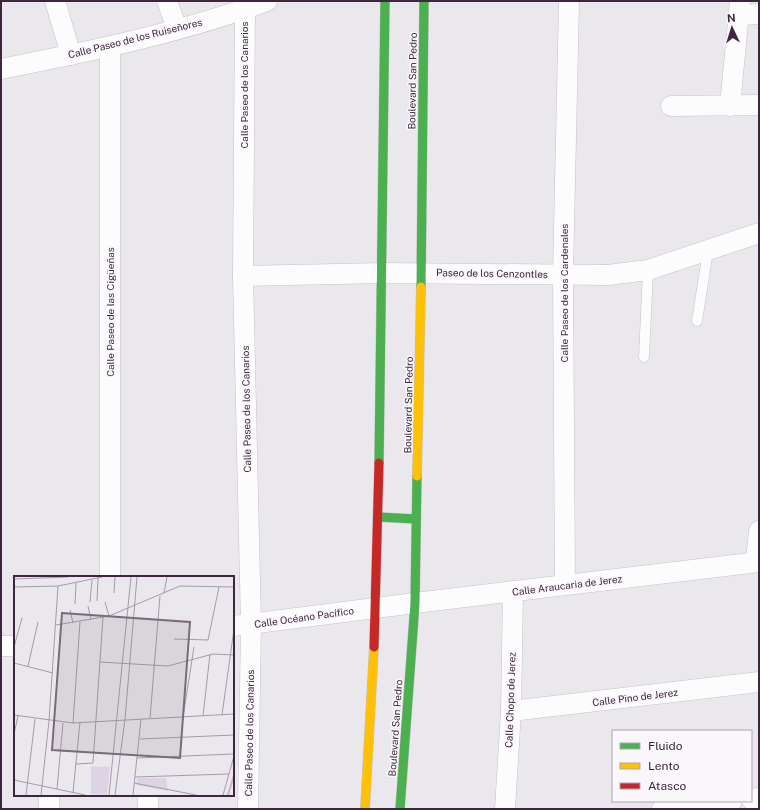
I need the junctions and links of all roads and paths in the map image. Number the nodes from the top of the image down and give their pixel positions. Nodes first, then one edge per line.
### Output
1 (55, 1) edge
2 (168, 1) edge
3 (267, 1) edge
4 (385, 1) edge
5 (424, 1) edge
6 (568, 1) edge
7 (740, 8) edge
8 (244, 9) junction
9 (759, 14) edge
10 (177, 29) junction
11 (110, 46) junction
12 (71, 55) junction
13 (1, 68) edge
14 (759, 105) edge
15 (670, 106) dead end
16 (730, 106) junction
17 (759, 233) edge
18 (708, 251) junction
19 (648, 270) junction
20 (382, 272) junction
21 (421, 272) junction
22 (563, 274) junction
23 (243, 276) junction
24 (697, 321) dead end
25 (644, 357) dead end
26 (378, 517) junction
27 (416, 519) junction
28 (759, 531) edge
29 (758, 562) edge
30 (110, 576) edge
31 (565, 585) junction
32 (513, 591) junction
33 (414, 603) junction
34 (375, 608) junction
35 (242, 625) edge
36 (1, 646) edge
37 (14, 646) edge
38 (759, 682) edge
39 (511, 711) junction
40 (50, 796) edge
41 (148, 796) edge
42 (723, 802) edge
43 (49, 809) edge
44 (148, 809) edge
45 (248, 809) edge
46 (365, 809) edge
47 (400, 809) edge
48 (505, 809) edge
49 (662, 809) edge

1 - 12 street
2 - 10 street
3 - 8 street, Calle Paseo de los Ruiseñores
4 - 20 street
5 - 21 street, Boulevard San Pedro
6 - 22 street, Calle Paseo de los Cardenales
7 - 9 street
7 - 16 street
8 - 10 street, Calle Paseo de los Ruiseñores
8 - 23 street, Calle Paseo de los Canarios
10 - 11 street, Calle Paseo de los Ruiseñores
11 - 12 street, Calle Paseo de los Ruiseñores
11 - 30 street, Calle Paseo de las Cigüeñas
12 - 13 street, Calle Paseo de los Ruiseñores
14 - 16 street
15 - 16 street
17 - 18 street, Paseo de los Cenzontles
18 - 19 street, Paseo de los Cenzontles
18 - 24 lane
19 - 22 street, Paseo de los Cenzontles
19 - 25 lane
20 - 21 street, Paseo de los Cenzontles
20 - 23 street, Paseo de los Cenzontles
20 - 26 street
21 - 22 street, Paseo de los Cenzontles
21 - 27 street, Boulevard San Pedro
22 - 31 street, Calle Paseo de los Cardenales
23 - 35 street, Calle Paseo de los Canarios
26 - 27 street
26 - 34 street
27 - 33 street, Boulevard San Pedro
28 - 29 street
29 - 31 street, Calle Araucaria de Jerez
31 - 32 street, Calle Araucaria de Jerez
32 - 33 street, Calle Araucaria de Jerez
32 - 39 street, Calle Chopo de Jerez
33 - 34 street, Calle Araucaria de Jerez
33 - 47 street, Boulevard San Pedro
34 - 35 street, Calle Océano Pacífico
34 - 46 street
35 - 45 street, Calle Paseo de los Canarios
36 - 37 street
38 - 39 street, Calle Pino de Jerez
39 - 48 street, Calle Chopo de Jerez
40 - 43 street
41 - 44 street
42 - 49 street

